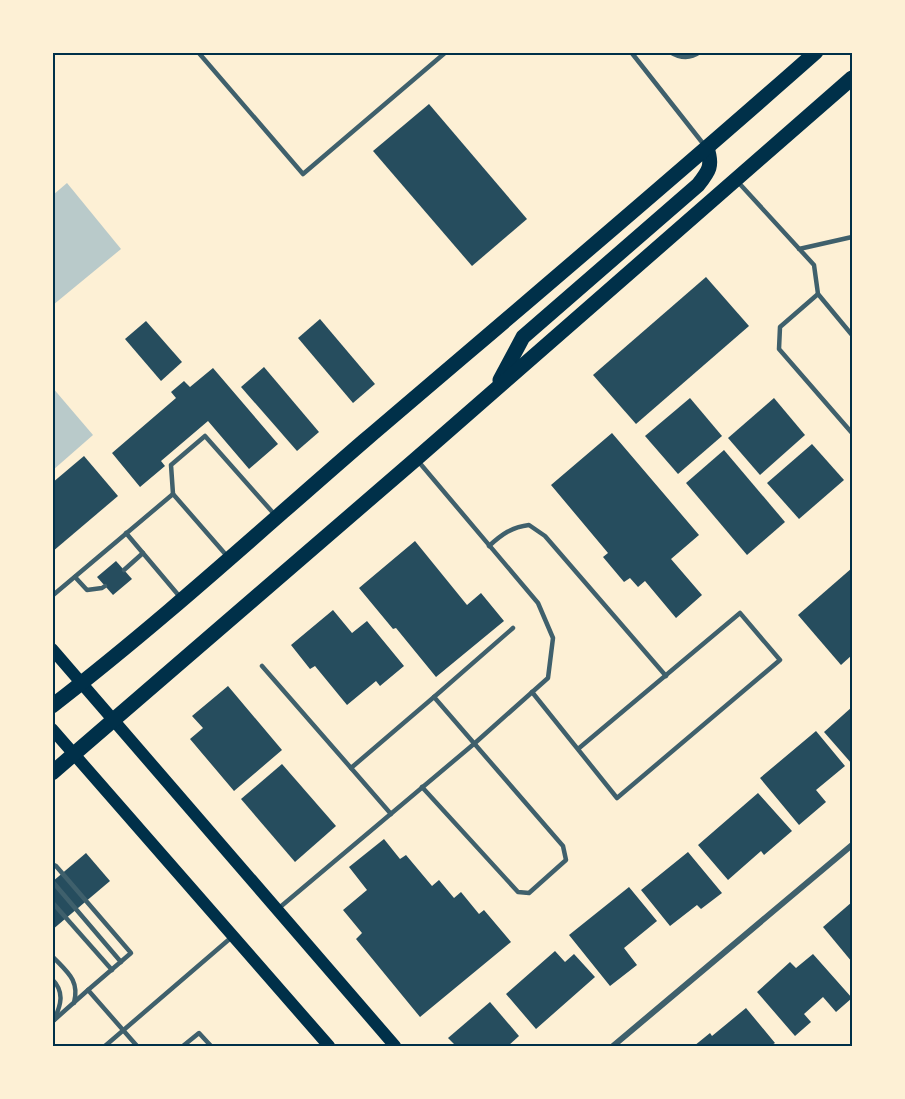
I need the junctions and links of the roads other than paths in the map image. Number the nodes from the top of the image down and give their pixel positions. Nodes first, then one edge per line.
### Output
1 (198, 52) edge
2 (446, 52) edge
3 (631, 52) edge
4 (670, 52) edge
5 (700, 52) edge
6 (816, 52) edge
7 (852, 78) edge
8 (707, 148) junction
9 (736, 180) junction
10 (852, 237) edge
11 (799, 249) junction
12 (818, 294) junction
13 (852, 335) edge
14 (494, 391) junction
15 (852, 434) edge
16 (416, 459) junction
17 (173, 494) junction
18 (277, 517) junction
19 (126, 533) junction
20 (489, 546) junction
21 (143, 553) junction
22 (230, 558) junction
23 (124, 570) dead end
24 (75, 577) junction
25 (105, 586) dead end
26 (52, 596) edge
27 (182, 599) junction
28 (513, 628) dead end
29 (52, 649) edge
30 (262, 666) dead end
31 (666, 676) junction
32 (82, 683) junction
33 (532, 692) junction
34 (434, 697) junction
35 (52, 706) edge
36 (113, 720) junction
37 (52, 729) edge
38 (475, 743) junction
39 (578, 749) junction
40 (74, 754) junction
41 (351, 768) junction
42 (52, 773) edge
43 (422, 787) junction
44 (391, 814) junction
45 (852, 845) edge
46 (52, 864) edge
47 (52, 881) edge
48 (52, 902) edge
49 (278, 909) junction
50 (233, 936) junction
51 (52, 956) edge
52 (121, 962) junction
53 (112, 970) junction
54 (52, 979) edge
55 (88, 990) junction
56 (74, 1003) junction
57 (53, 1021) edge
58 (124, 1031) junction
59 (105, 1047) edge
60 (137, 1047) edge
61 (183, 1047) edge
62 (211, 1047) edge
63 (329, 1047) edge
64 (395, 1047) edge
65 (613, 1047) edge

1 - 2 lane
3 - 8 lane
4 - 5 lane
6 - 8 main road
7 - 9 main road
8 - 14 main road
8 - 18 main road
9 - 11 lane
9 - 14 main road
10 - 11 lane
11 - 12 lane
12 - 13 lane
12 - 15 lane
14 - 16 main road
16 - 20 lane
16 - 36 main road
17 - 18 lane
17 - 19 lane
17 - 22 lane
18 - 22 main road
19 - 21 lane
19 - 24 lane
20 - 31 lane
20 - 33 lane
21 - 23 lane
21 - 27 lane
22 - 27 main road
24 - 25 lane
24 - 26 lane
27 - 32 main road
28 - 34 lane
29 - 32 main road
30 - 41 lane
31 - 39 lane
31 - 39 lane
32 - 35 main road
32 - 36 main road
33 - 38 lane
33 - 39 lane
34 - 38 lane
34 - 41 lane
36 - 40 main road
36 - 49 main road
37 - 40 main road
38 - 43 lane
38 - 43 lane
40 - 42 main road
40 - 50 main road
41 - 44 lane
43 - 44 lane
44 - 49 lane
45 - 65 street
46 - 52 lane
47 - 52 lane
48 - 53 lane
49 - 64 main road
50 - 58 lane
50 - 63 main road
51 - 56 lane
52 - 53 lane
53 - 55 lane
54 - 57 lane
55 - 56 lane
55 - 58 lane
56 - 57 lane
58 - 59 lane
58 - 60 lane
61 - 62 lane

